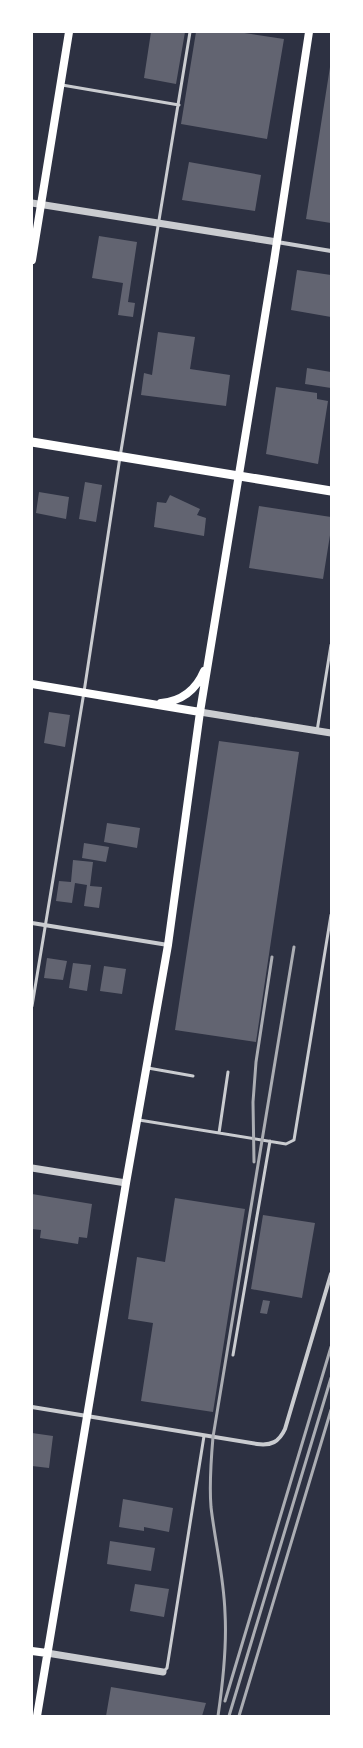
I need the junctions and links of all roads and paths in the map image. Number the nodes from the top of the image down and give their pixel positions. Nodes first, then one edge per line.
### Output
1 (69, 32) edge
2 (190, 32) edge
3 (309, 32) edge
4 (60, 85) junction
5 (179, 105) junction
6 (32, 203) edge
7 (41, 204) junction
8 (160, 223) junction
9 (277, 242) junction
10 (331, 251) edge
11 (32, 260) edge
12 (32, 442) edge
13 (120, 457) junction
14 (239, 477) junction
15 (331, 491) edge
16 (331, 645) edge
17 (209, 658) junction
18 (32, 684) edge
19 (84, 692) junction
20 (138, 702) junction
21 (200, 712) junction
22 (317, 731) junction
23 (331, 733) edge
24 (331, 915) edge
25 (32, 923) edge
26 (46, 926) junction
27 (168, 945) junction
28 (32, 1006) edge
29 (146, 1067) junction
30 (228, 1072) dead end
31 (193, 1076) dead end
32 (137, 1120) junction
33 (219, 1133) junction
34 (270, 1141) junction
35 (32, 1168) edge
36 (126, 1183) junction
37 (331, 1274) edge
38 (233, 1355) dead end
39 (32, 1407) edge
40 (86, 1416) junction
41 (204, 1436) junction
42 (32, 1651) edge
43 (47, 1653) junction
44 (163, 1672) joint
45 (37, 1716) edge

1 - 4 main road
2 - 5 lane
3 - 9 main road
4 - 5 lane
4 - 7 main road
5 - 8 lane
6 - 7 street
7 - 8 street
7 - 11 main road
8 - 9 street
8 - 13 lane
9 - 10 street
9 - 14 main road
12 - 13 main road
13 - 14 main road
13 - 19 lane
14 - 15 main road
14 - 17 main road
16 - 22 lane
17 - 20 main road
17 - 21 main road
18 - 19 main road
19 - 20 main road
19 - 26 lane
20 - 21 main road
21 - 22 street
21 - 27 main road
22 - 23 street
24 - 34 lane
25 - 26 street
26 - 27 street
26 - 28 lane
27 - 29 main road
29 - 31 lane
29 - 32 main road
30 - 33 lane
32 - 33 lane
32 - 36 main road
33 - 34 lane
34 - 38 lane
35 - 36 street
36 - 40 main road
37 - 41 street
39 - 40 street
40 - 41 street
40 - 43 main road
41 - 44 lane
42 - 43 main road
43 - 44 street
43 - 45 main road

